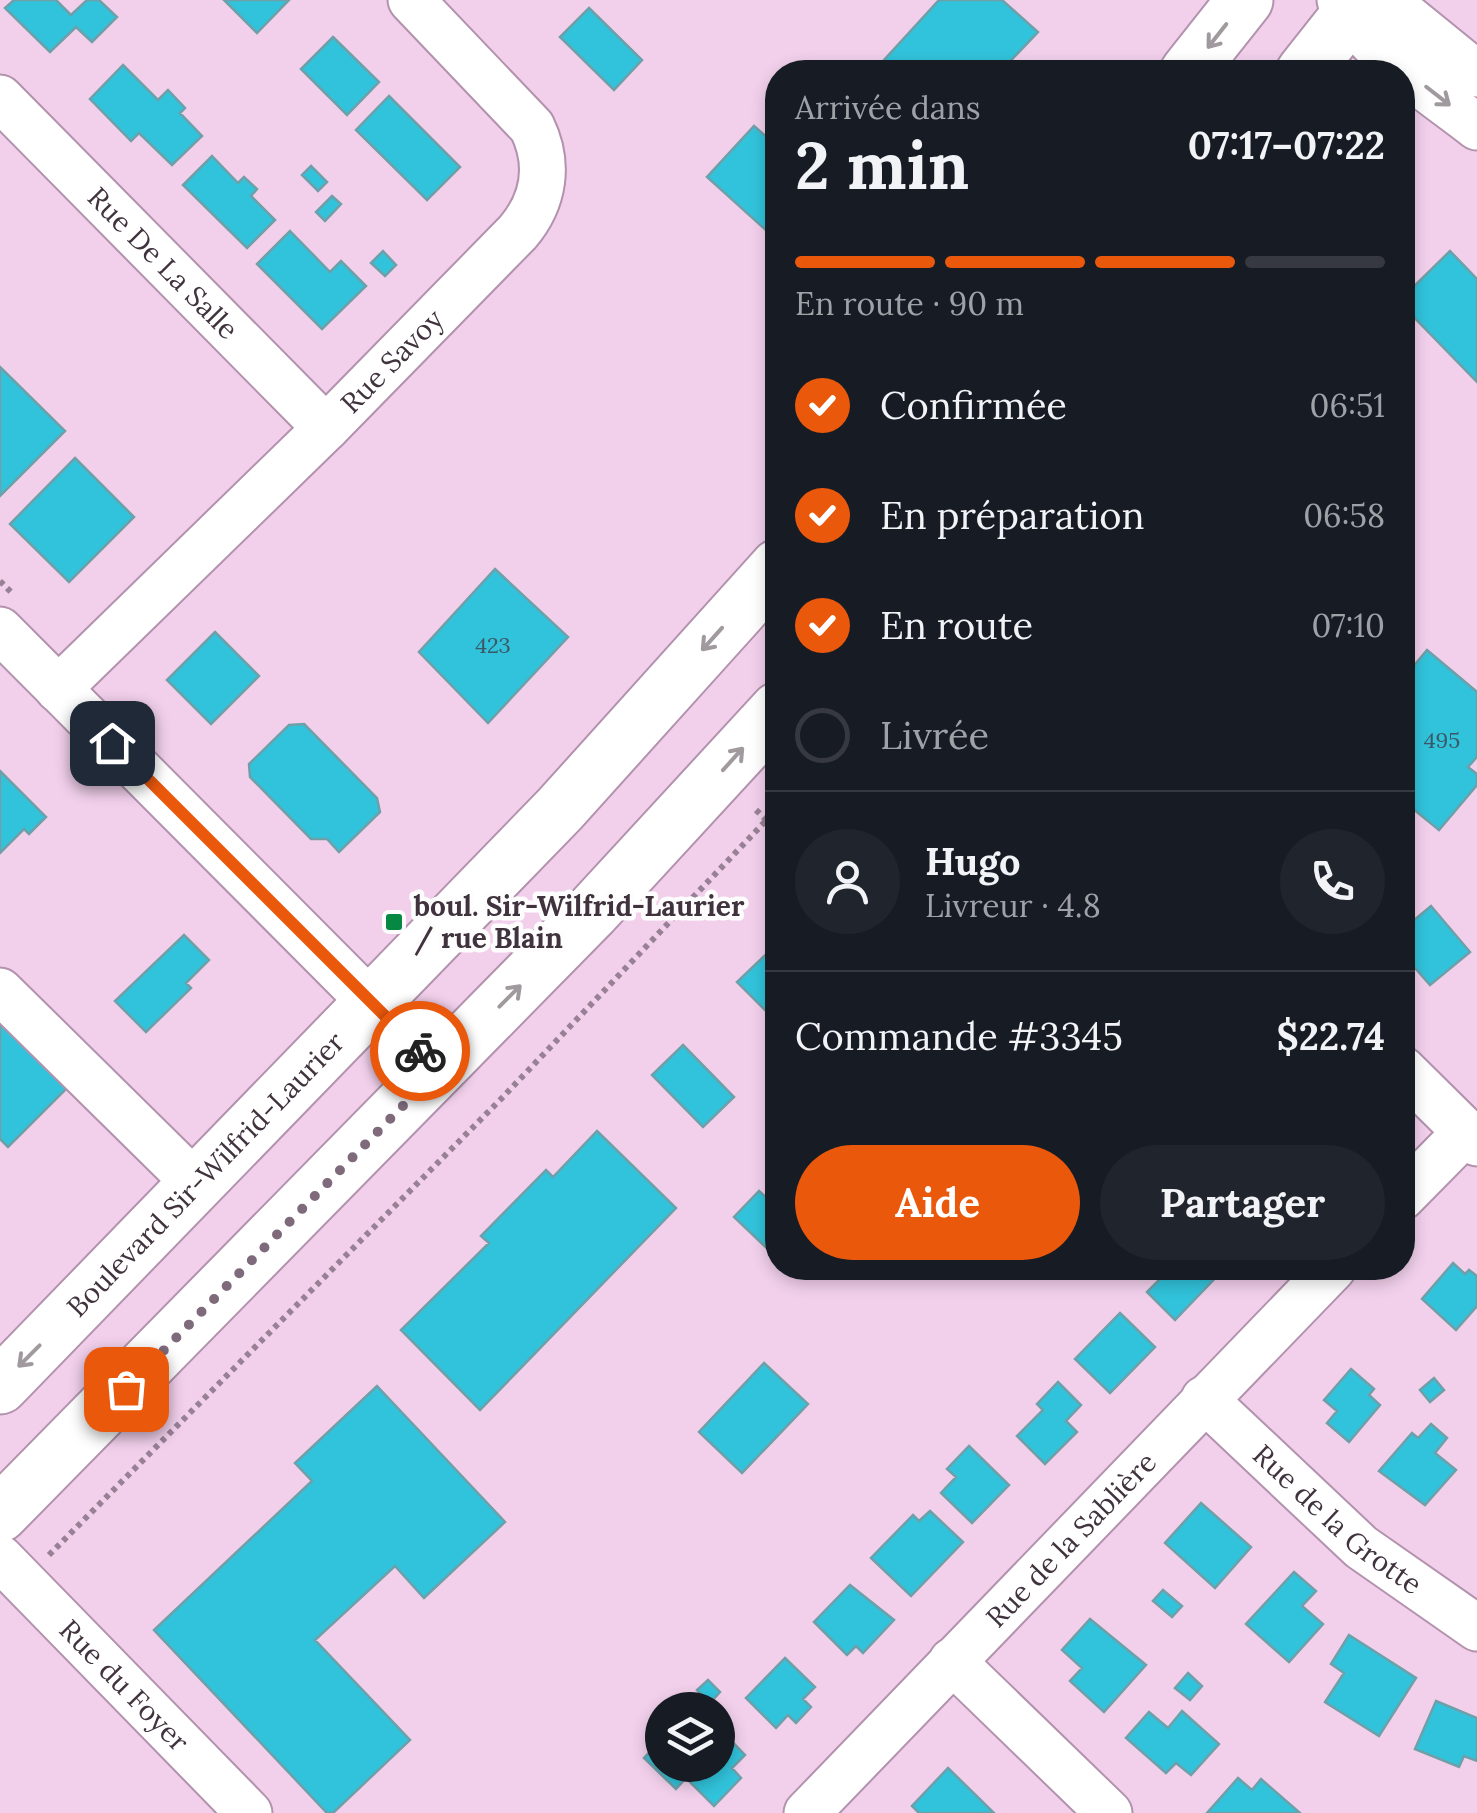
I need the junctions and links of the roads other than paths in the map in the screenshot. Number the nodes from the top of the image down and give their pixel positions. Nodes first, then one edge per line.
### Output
1 (411, 0) edge
2 (1245, 0) edge
3 (1359, 4) edge
4 (1198, 60) edge
5 (1314, 60) edge
6 (1395, 60) edge
7 (1477, 74) edge
8 (1415, 78) edge
9 (0, 98) edge
10 (1477, 127) edge
11 (326, 428) junction
12 (765, 581) edge
13 (0, 630) edge
14 (58, 689) junction
15 (765, 724) edge
16 (0, 991) edge
17 (373, 1005) junction
18 (438, 1070) junction
19 (1415, 1082) edge
20 (1471, 1137) edge
21 (197, 1185) junction
22 (1415, 1186) edge
23 (1322, 1280) edge
24 (0, 1386) edge
25 (1204, 1399) junction
26 (0, 1514) edge
27 (11, 1570) edge
28 (1477, 1628) edge
29 (952, 1661) junction
30 (249, 1813) edge
31 (806, 1813) edge
32 (1109, 1813) edge

1 - 11 street, Rue Savoy
2 -> 4 main road
3 - 5 main road
3 -> 6 street
3 - 7 street
8 -> 10 street
9 - 11 street, Rue De La Salle
11 - 14 street, Rue Savoy
12 -> 17 main road, Boulevard Sir-Wilfrid-Laurier
13 - 14 street
14 - 17 street
18 -> 15 main road
16 - 21 street
17 - 18 street
17 - 21 main road, Boulevard Sir-Wilfrid-Laurier
18 - 26 main road
19 - 20 street
20 - 22 street
21 -> 24 main road, Boulevard Sir-Wilfrid-Laurier
23 - 25 street, Rue de la Sablière
25 - 28 street, Rue de la Grotte
25 - 29 street, Rue de la Sablière
27 - 30 street, Rue du Foyer
29 - 31 street, Rue de la Sablière
29 - 32 street

